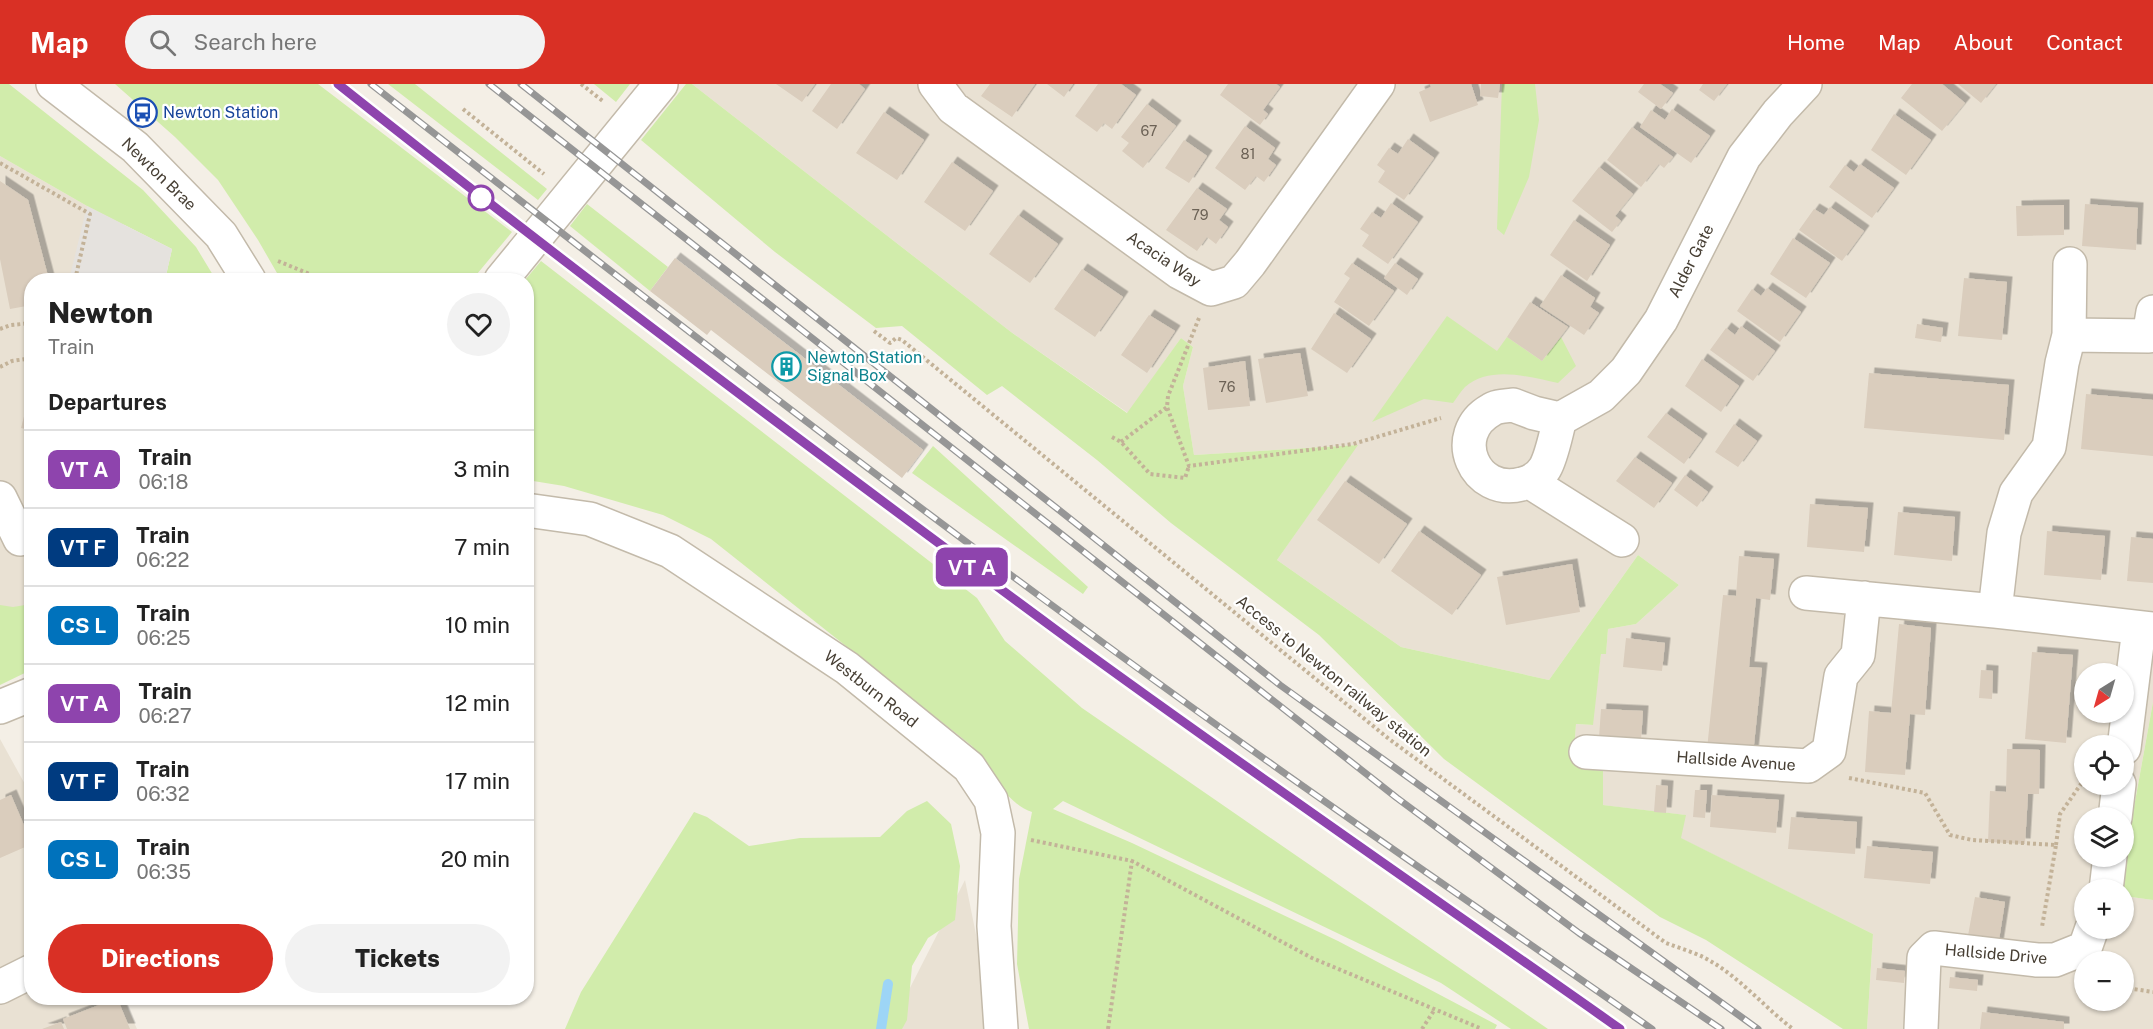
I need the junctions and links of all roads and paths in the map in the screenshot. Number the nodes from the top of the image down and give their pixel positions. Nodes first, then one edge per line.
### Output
1 (53, 84) edge
2 (581, 84) edge
3 (661, 84) edge
4 (935, 84) edge
5 (1378, 84) edge
6 (1805, 84) edge
7 (609, 106) dead end
8 (464, 110) dead end
9 (0, 163) edge
10 (551, 180) dead end
11 (274, 260) dead end
12 (2070, 264) dead end
13 (77, 273) edge
14 (245, 273) edge
15 (306, 273) edge
16 (507, 273) edge
17 (1211, 289) junction
18 (2153, 312) edge
19 (24, 324) edge
20 (0, 329) edge
21 (874, 331) dead end
22 (2069, 335) junction
23 (24, 359) edge
24 (0, 367) edge
25 (1167, 407) junction
26 (1560, 419) junction
27 (1475, 423) junction
28 (1112, 437) dead end
29 (1121, 442) junction
30 (1189, 466) junction
31 (1530, 482) junction
32 (0, 498) edge
33 (534, 511) edge
34 (20, 539) dead end
35 (1622, 540) dead end
36 (1806, 593) dead end
37 (1864, 598) junction
38 (1995, 611) junction
39 (2146, 628) edge
40 (24, 697) edge
41 (0, 707) edge
42 (2126, 735) edge
43 (1586, 752) dead end
44 (1816, 761) junction
45 (2074, 794) edge
46 (998, 833) junction
47 (2056, 845) junction
48 (1132, 861) junction
49 (2088, 939) edge
50 (2037, 960) junction
51 (24, 975) edge
52 (0, 987) edge
53 (2134, 989) edge
54 (2153, 992) edge
55 (1435, 1009) junction
56 (1001, 1029) edge
57 (1108, 1029) edge
58 (1422, 1029) edge
59 (1482, 1029) edge
60 (1793, 1029) edge
61 (1921, 1029) edge

1 - 14 street, Newton Brae
2 - 7 path
3 - 16 street
4 - 17 street, Acacia Way
5 - 17 street, Acacia Way
6 - 26 street, Alder Gate
8 - 10 path
9 - 13 path
11 - 15 path
12 - 22 street
17 - 25 path
18 - 22 street
19 - 20 path
21 - 60 path, Access to Newton railway station
22 - 38 street
23 - 24 path
25 - 29 path
25 - 30 path
26 - 27 street
26 - 31 street
27 - 30 path
27 - 31 street
28 - 29 path
29 - 30 path
31 - 35 street
32 - 34 street
33 - 46 street, Westburn Road
36 - 37 street
37 - 38 street
37 - 44 street, Hallside Avenue
38 - 39 street
39 - 42 street
40 - 41 street
43 - 44 street, Hallside Avenue
44 - 47 path
45 - 47 path
46 - 48 path
46 - 56 street, Westburn Road
47 - 50 path
48 - 55 path
48 - 57 path
49 - 50 street, Hallside Drive
50 - 61 street, Hallside Drive
51 - 52 street
53 - 54 path
55 - 58 path
55 - 59 path

